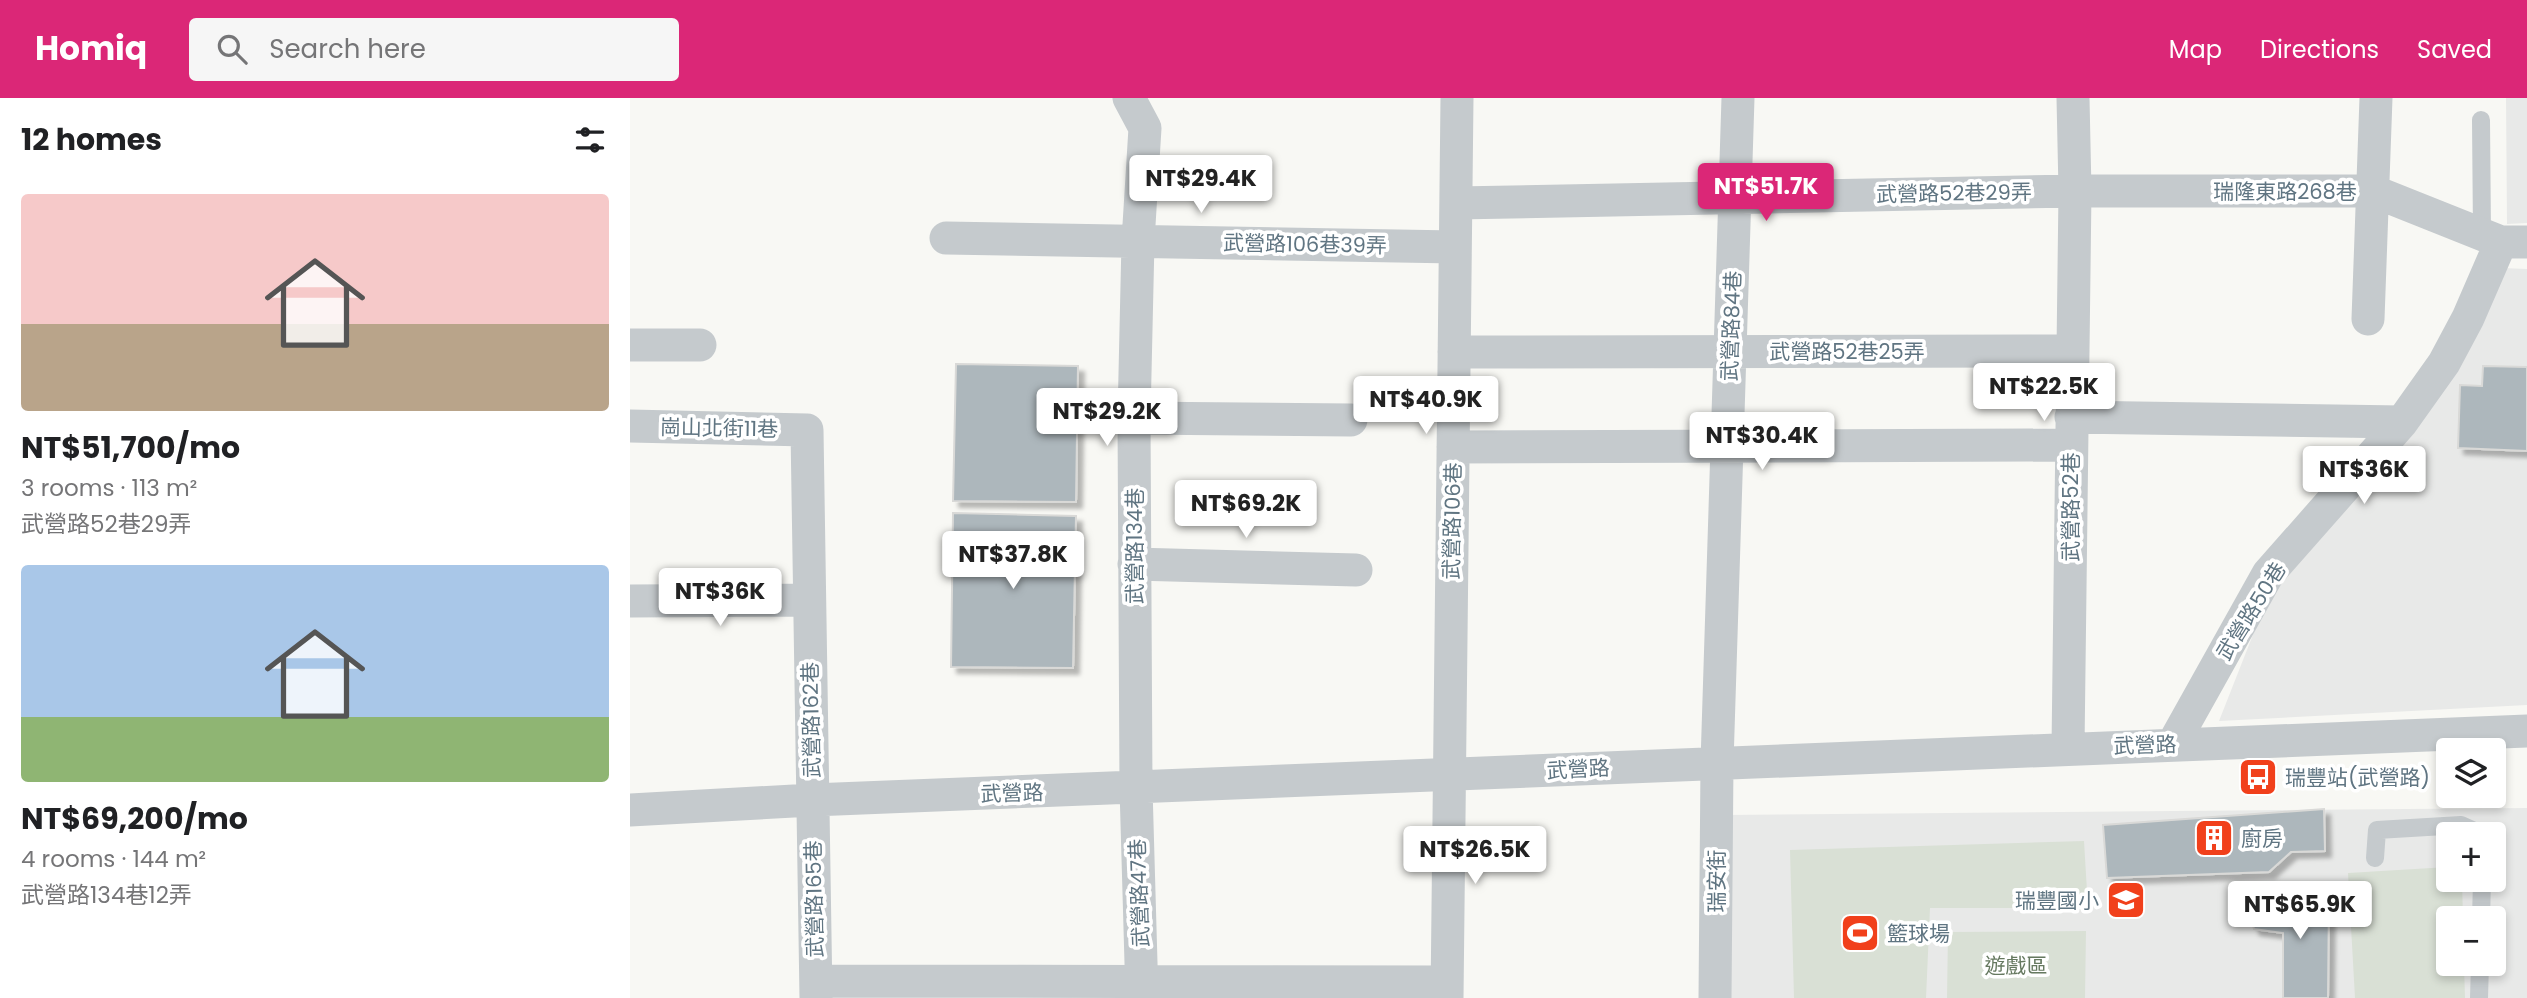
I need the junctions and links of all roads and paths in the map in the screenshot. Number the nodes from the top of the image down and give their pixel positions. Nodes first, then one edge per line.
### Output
1 (1129, 98) edge
2 (1457, 98) edge
3 (1738, 98) edge
4 (2073, 98) edge
5 (2376, 98) edge
6 (2481, 120) dead end
7 (2074, 191) junction
8 (2373, 191) junction
9 (1735, 196) junction
10 (1456, 203) junction
11 (946, 238) dead end
12 (2504, 240) edge
13 (1138, 241) junction
14 (1455, 247) junction
15 (2368, 319) dead end
16 (630, 345) edge
17 (700, 345) dead end
18 (1730, 351) junction
19 (2071, 351) junction
20 (1454, 352) junction
21 (1134, 418) junction
22 (1351, 420) dead end
23 (2402, 422) junction
24 (630, 426) edge
25 (807, 430) joint
26 (2071, 431) junction
27 (1727, 445) junction
28 (1453, 447) junction
29 (1134, 565) junction
30 (1356, 570) dead end
31 (810, 600) junction
32 (630, 601) edge
33 (2527, 731) edge
34 (2173, 744) junction
35 (2068, 748) junction
36 (1717, 763) junction
37 (1450, 775) junction
38 (1136, 788) junction
39 (812, 800) junction
40 (630, 810) edge
41 (2436, 826) edge
42 (2375, 858) dead end
43 (2480, 976) edge
44 (816, 989) edge
45 (1142, 990) edge
46 (1447, 990) edge
47 (1715, 998) edge
48 (2479, 998) edge

1 - 13 street, 武營路134巷
2 - 10 street, 武營路106巷
3 - 9 street, 武營路84巷
4 - 7 street, 武營路52巷
5 - 8 street
6 - 12 lane
7 - 8 street, 瑞隆東路268巷
7 - 9 street, 武營路52巷29弄
7 - 19 street, 武營路52巷
8 - 12 street, 瑞隆東路268巷
8 - 15 street
9 - 10 street, 武營路52巷29弄
9 - 18 street, 武營路84巷
10 - 14 street, 武營路106巷
11 - 13 street, 武營路106巷39弄
12 - 23 street, 武營路50巷
13 - 14 street, 武營路106巷39弄
13 - 21 street, 武營路134巷
14 - 20 street, 武營路106巷
16 - 17 street
18 - 19 street, 武營路52巷25弄
18 - 20 street, 武營路52巷25弄
18 - 27 street, 武營路84巷
19 - 26 street, 武營路52巷
20 - 28 street, 武營路106巷
21 - 22 street
21 - 29 street, 武營路134巷
23 - 26 street
23 - 34 street, 武營路50巷
24 - 25 street, 崗山北街11巷
25 - 31 street, 武營路162巷
26 - 27 street
26 - 35 street, 武營路52巷
27 - 28 street
27 - 36 street, 武營路84巷
28 - 37 street, 武營路106巷
29 - 30 street
29 - 38 street, 武營路134巷
31 - 32 street
31 - 39 street, 武營路162巷
33 - 34 street, 武營路
34 - 35 street, 武營路
35 - 36 street, 武營路
36 - 37 street, 武營路
36 - 47 street, 瑞安街
37 - 38 street, 武營路
37 - 46 street, 武營路106巷
38 - 39 street, 武營路
38 - 45 street, 武營路47巷
39 - 40 street, 武營路
39 - 44 street, 武營路165巷
41 - 42 lane
43 - 48 lane
44 - 45 street
45 - 46 street

